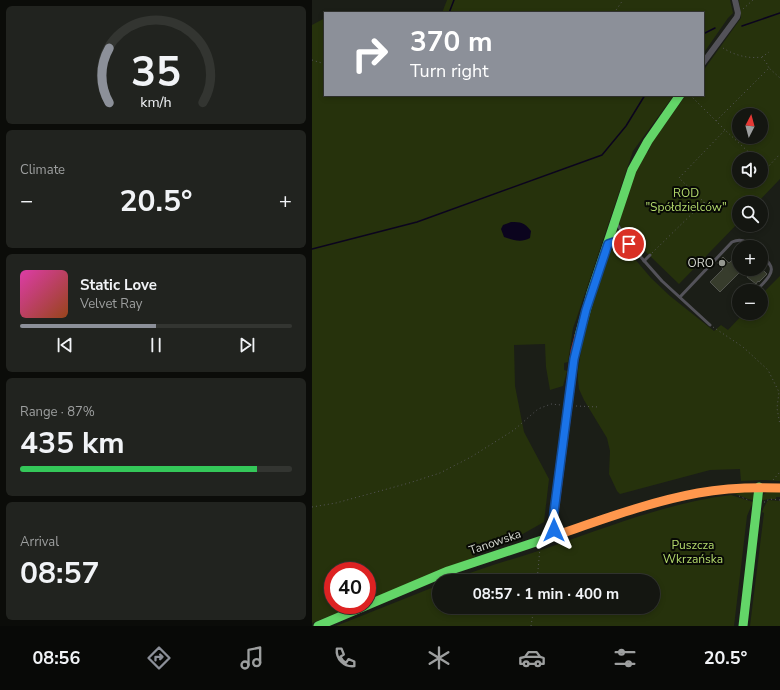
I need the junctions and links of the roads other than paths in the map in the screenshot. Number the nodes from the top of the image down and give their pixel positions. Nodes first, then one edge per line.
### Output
1 (735, 0) edge
2 (704, 62) edge
3 (679, 96) edge
4 (615, 222) junction
5 (732, 242) edge
6 (608, 244) junction
7 (629, 244) junction
8 (650, 255) road end
9 (644, 261) junction
10 (768, 262) edge
11 (762, 284) edge
12 (680, 297) junction
13 (710, 325) road end
14 (764, 487) junction
15 (780, 488) edge
16 (556, 535) junction
17 (318, 626) edge
18 (743, 626) edge

1 - 2 street
3 - 4 street
4 - 6 street
4 - 7 lane
5 - 12 lane
6 - 7 lane
6 - 16 street
7 - 9 lane
8 - 9 lane
9 - 12 lane
10 - 11 lane
12 - 13 lane
14 - 15 street, Tanowska
14 - 16 street, Tanowska
14 - 18 street
16 - 17 street, Tanowska

